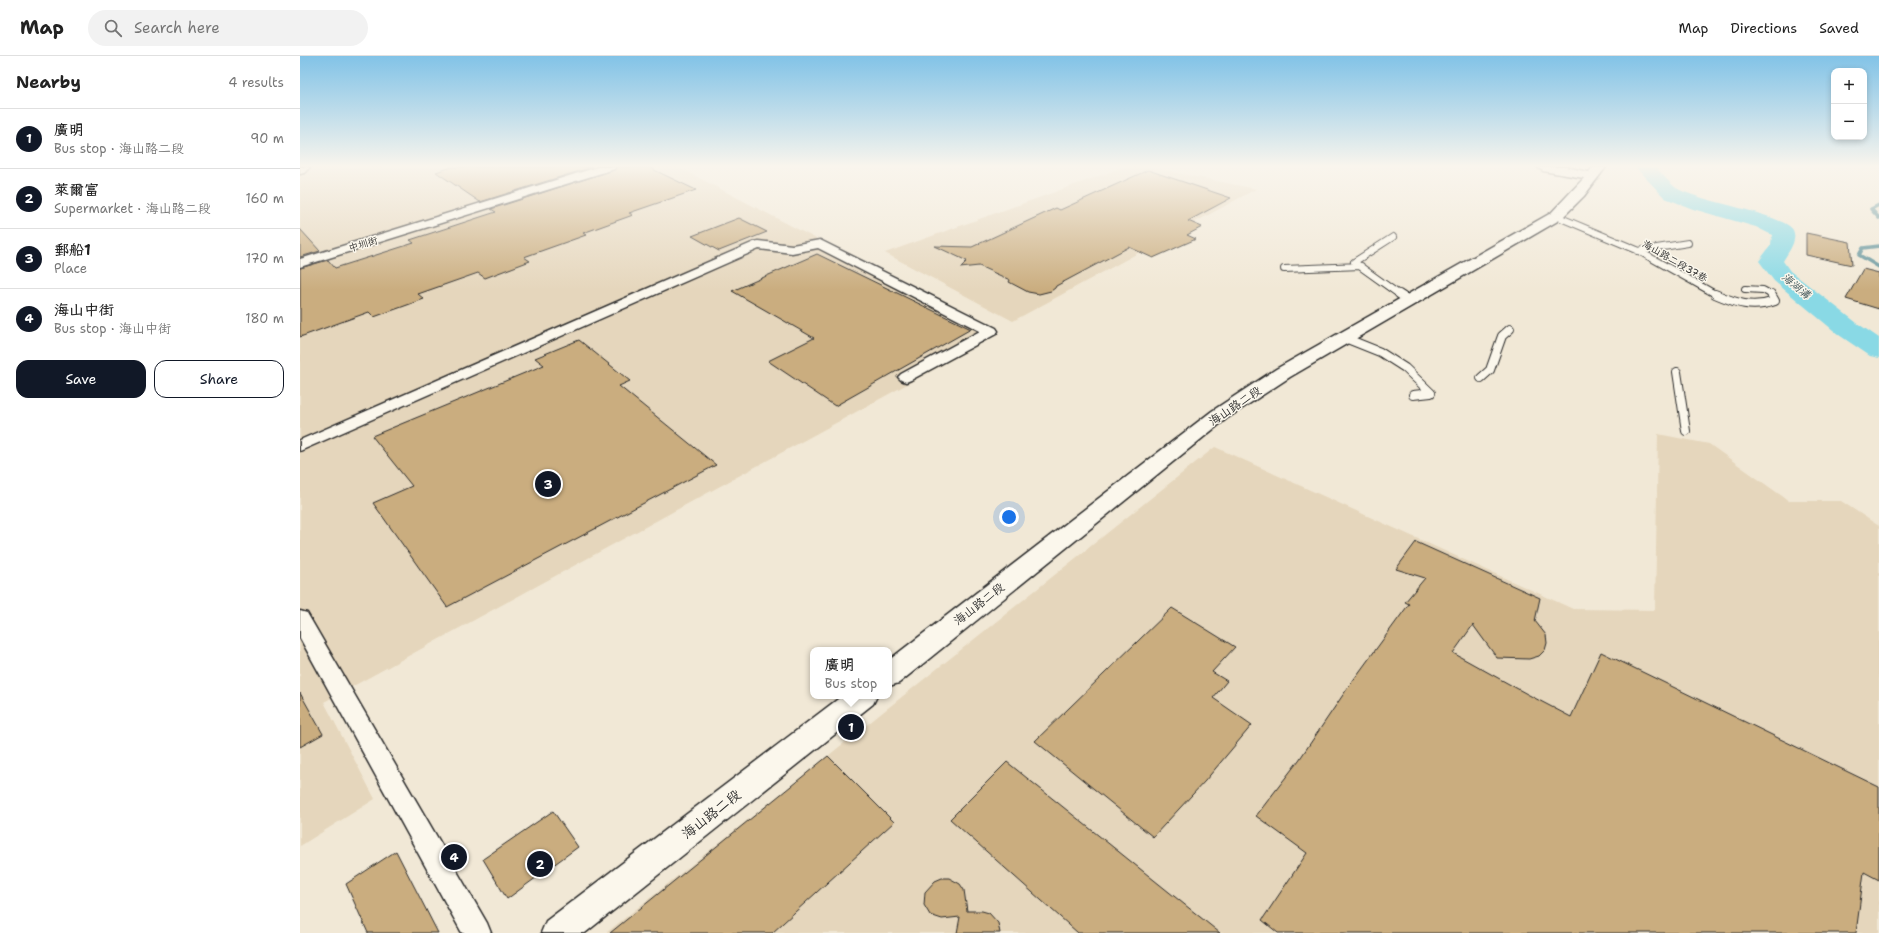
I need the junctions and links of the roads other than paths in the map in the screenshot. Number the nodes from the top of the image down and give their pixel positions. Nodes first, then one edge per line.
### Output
1 (478, 208) edge
2 (1564, 208) edge
3 (1556, 216) junction
4 (1394, 237) dead end
5 (1688, 243) dead end
6 (1638, 250) junction
7 (300, 263) edge
8 (1361, 266) junction
9 (1284, 269) dead end
10 (1745, 289) dead end
11 (1408, 300) junction
12 (1510, 329) dead end
13 (1345, 338) junction
14 (1677, 372) dead end
15 (906, 377) dead end
16 (1481, 378) dead end
17 (1413, 395) dead end
18 (1686, 431) dead end
19 (300, 446) edge
20 (300, 619) edge
21 (892, 673) edge
22 (859, 699) edge
23 (477, 933) edge
24 (558, 933) edge

1 - 7 street, 中圳街
2 - 3 main road, 海山路二段
3 - 6 lane, 海山路二段37巷
3 - 11 main road, 海山路二段
4 - 8 lane
5 - 6 lane
6 - 10 lane, 海山路二段37巷
8 - 9 lane
8 - 11 lane
11 - 13 main road, 海山路二段
12 - 16 lane
13 - 17 lane
13 - 21 main road, 海山路二段
14 - 18 lane
15 - 19 street
20 - 23 street
22 - 24 main road, 海山路二段

